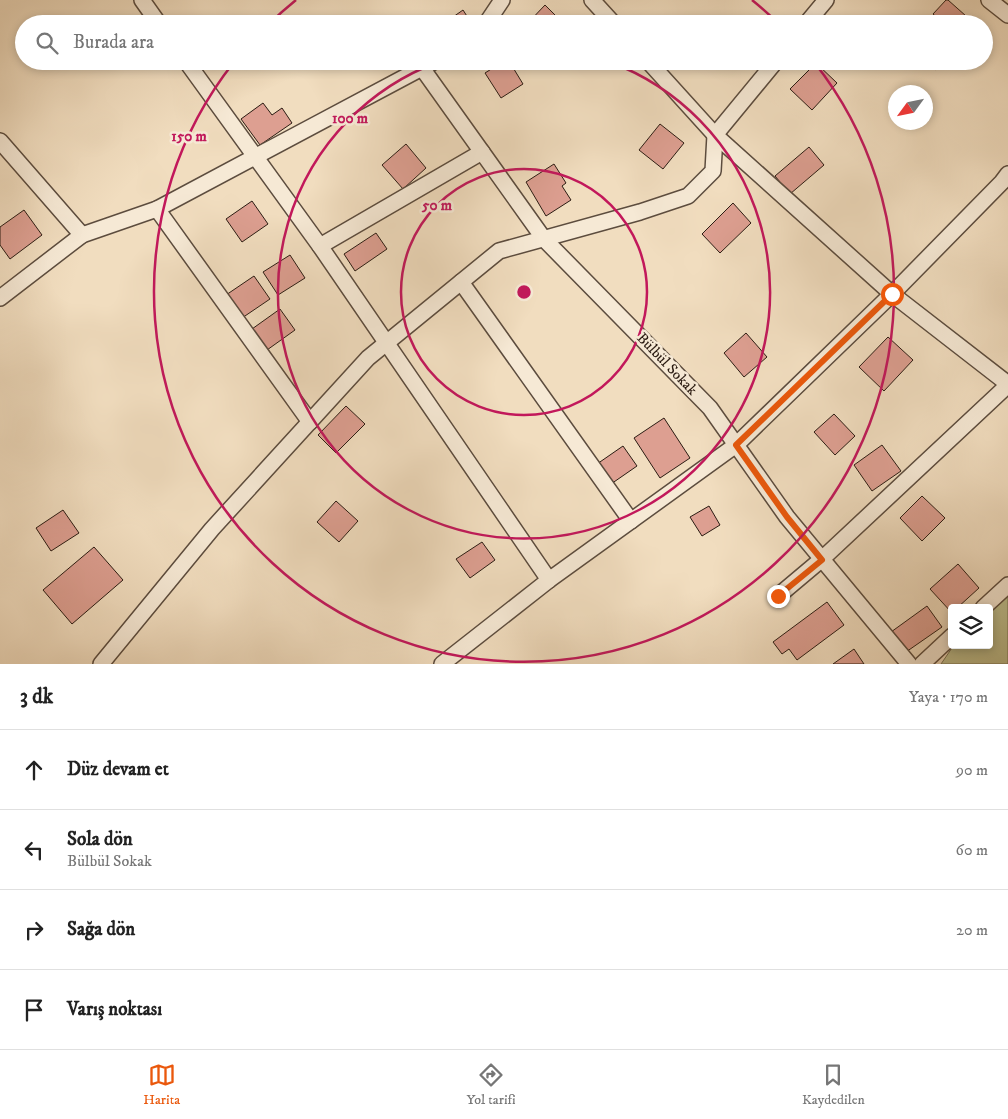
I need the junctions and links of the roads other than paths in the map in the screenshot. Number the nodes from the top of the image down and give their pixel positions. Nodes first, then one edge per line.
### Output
1 (142, 0) edge
2 (502, 0) edge
3 (592, 0) edge
4 (826, 0) edge
5 (989, 0) edge
6 (153, 15) edge
7 (492, 15) edge
8 (606, 15) edge
9 (814, 15) edge
10 (1008, 15) edge
11 (193, 70) edge
12 (418, 70) edge
13 (433, 70) edge
14 (656, 70) edge
15 (769, 70) edge
16 (716, 135) junction
17 (0, 141) edge
18 (482, 152) junction
19 (255, 156) junction
20 (1006, 181) edge
21 (157, 208) junction
22 (82, 235) junction
23 (544, 239) junction
24 (320, 246) junction
25 (461, 282) junction
26 (892, 294) junction
27 (0, 298) edge
28 (387, 343) junction
29 (1008, 385) edge
30 (310, 422) junction
31 (736, 445) junction
32 (631, 521) junction
33 (822, 560) junction
34 (549, 580) junction
35 (1008, 585) edge
36 (778, 596) dead end
37 (987, 604) edge
38 (948, 640) edge
39 (101, 664) edge
40 (442, 664) edge
41 (909, 664) edge
42 (922, 664) edge

1 - 6 street
2 - 7 street
3 - 8 street
4 - 9 street
5 - 10 street
11 - 19 street
12 - 19 street
13 - 18 street, Bülbül Sokak
14 - 16 street
15 - 16 street
16 - 23 street
16 - 26 street
17 - 22 street
18 - 23 street, Bülbül Sokak
18 - 24 street
19 - 21 street
19 - 24 street
20 - 26 street
21 - 22 street
21 - 30 street
22 - 27 street
23 - 25 street
23 - 31 street, Bülbül Sokak
24 - 28 street
25 - 28 street
25 - 32 street
26 - 29 street
26 - 31 street
28 - 30 street
28 - 34 street
29 - 33 street
30 - 39 street
31 - 32 street
31 - 33 street, Bülbül Sokak
32 - 34 street
33 - 36 street
33 - 41 street, Bülbül Sokak
34 - 40 street
35 - 37 street
38 - 42 street

